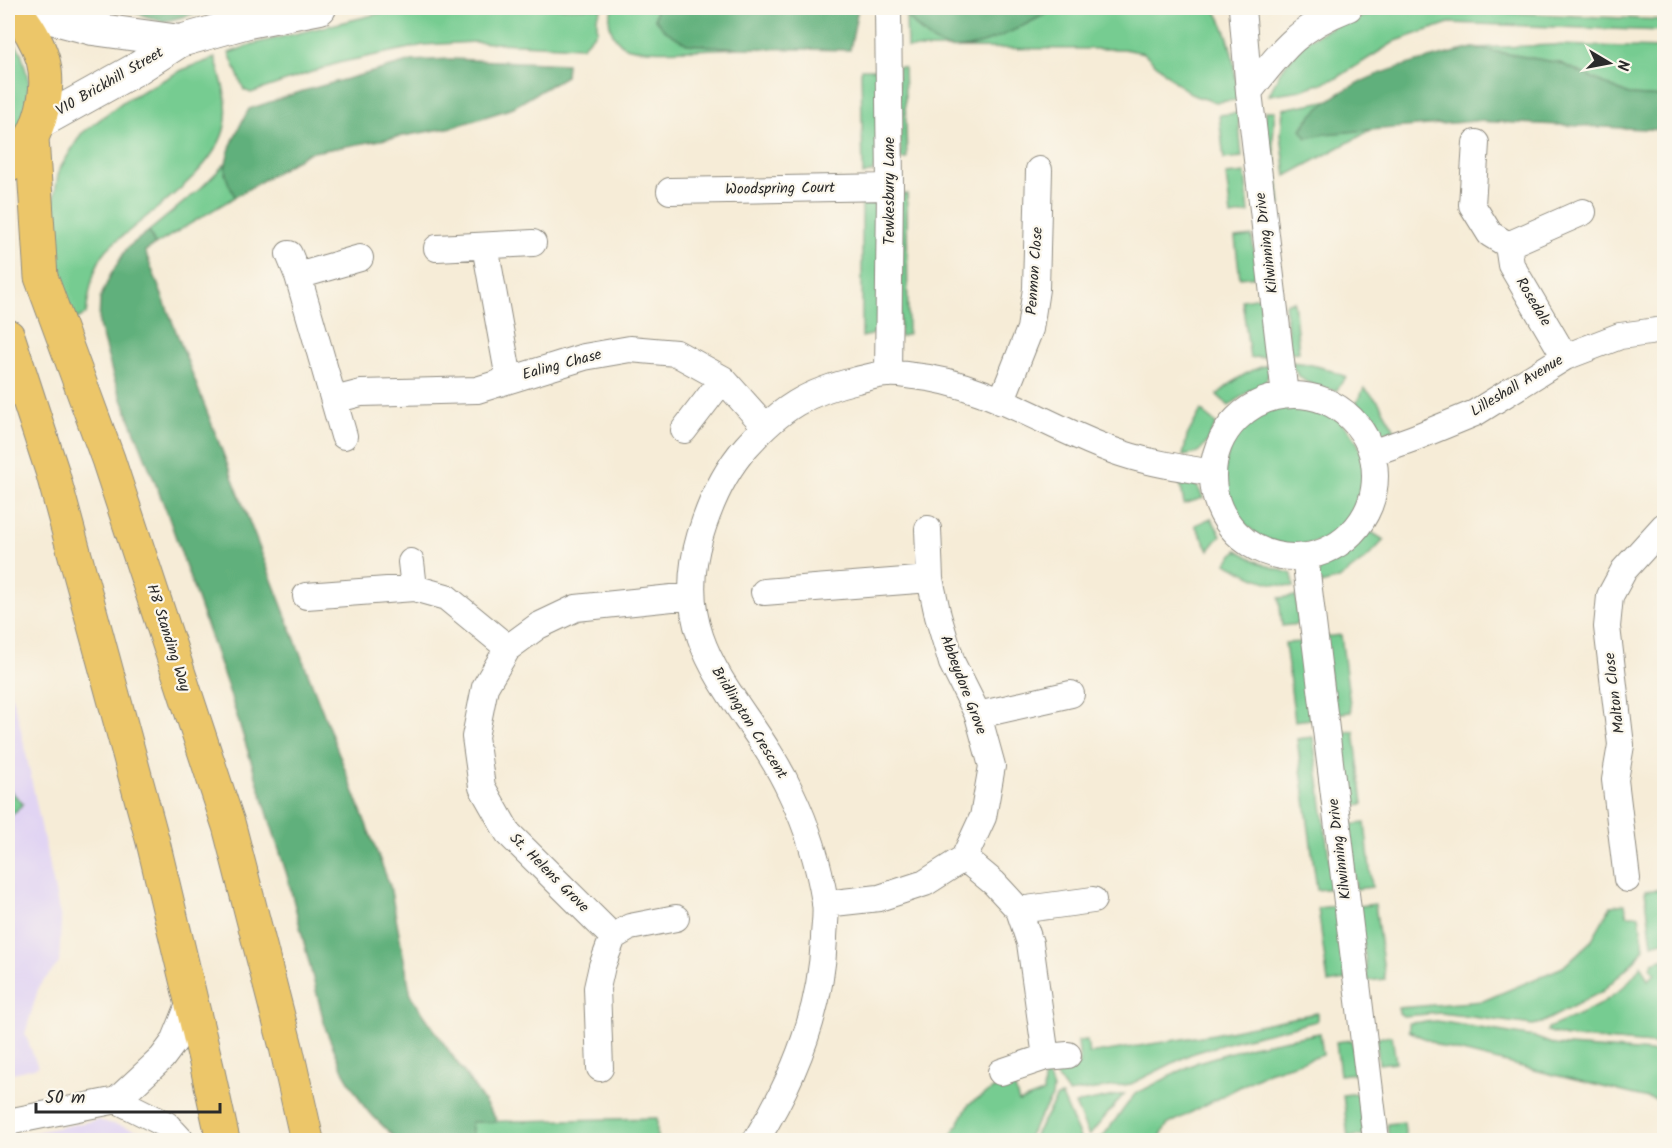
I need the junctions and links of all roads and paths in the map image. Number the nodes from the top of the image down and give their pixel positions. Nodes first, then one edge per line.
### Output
1 (13, 8) edge
2 (320, 8) edge
3 (888, 8) edge
4 (1242, 8) edge
5 (1349, 8) edge
6 (180, 41) junction
7 (1250, 92) junction
8 (35, 130) junction
9 (1476, 143) dead end
10 (8, 166) edge
11 (1039, 170) dead end
12 (890, 187) junction
13 (670, 190) dead end
14 (1583, 212) dead end
15 (533, 243) dead end
16 (1508, 245) junction
17 (485, 246) junction
18 (437, 248) dead end
19 (360, 258) dead end
20 (1665, 330) edge
21 (8, 336) edge
22 (1565, 357) junction
23 (888, 374) junction
24 (509, 379) junction
25 (723, 379) junction
26 (1285, 394) junction
27 (334, 400) junction
28 (1002, 402) junction
29 (765, 426) junction
30 (684, 430) dead end
31 (344, 436) dead end
32 (1372, 453) junction
33 (1213, 473) junction
34 (1665, 526) edge
35 (928, 529) dead end
36 (1305, 557) junction
37 (411, 562) dead end
38 (930, 579) junction
39 (414, 588) junction
40 (764, 592) dead end
41 (306, 596) dead end
42 (691, 596) junction
43 (508, 648) junction
44 (1071, 694) dead end
45 (978, 715) junction
46 (964, 858) junction
47 (1628, 879) dead end
48 (1093, 900) dead end
49 (825, 904) junction
50 (1019, 910) junction
51 (676, 918) dead end
52 (613, 937) junction
53 (191, 1000) junction
54 (600, 1068) dead end
55 (1001, 1072) dead end
56 (117, 1100) junction
57 (301, 1107) junction
58 (8, 1122) edge
59 (181, 1140) edge
60 (223, 1140) edge
61 (307, 1140) edge
62 (324, 1140) edge
63 (756, 1140) edge
64 (1376, 1140) edge

1 - 6 street, V10 Brickhill Street
1 - 8 highway
2 - 6 street, V10 Brickhill Street
3 - 12 street, Tewkesbury Lane
4 - 7 street, Kilwinning Drive
5 - 7 street
6 - 8 street, V10 Brickhill Street
7 - 26 street, Kilwinning Drive
8 - 10 highway
8 - 57 highway, H8 Standing Way
9 - 16 street
11 - 28 street, Penmon Close
12 - 13 street, Woodspring Court
12 - 23 street, Tewkesbury Lane
14 - 16 street
15 - 17 street
16 - 22 street, Rosedale
17 - 18 street
17 - 24 street
19 - 27 street
20 - 22 street, Lilleshall Avenue
21 - 53 highway
22 - 32 street, Lilleshall Avenue
23 - 28 street, Bridlington Crescent
23 - 29 street, Bridlington Crescent
24 - 25 street, Ealing Chase
24 - 27 street, Ealing Chase
25 - 29 street, Ealing Chase
25 - 30 street
26 - 32 street
26 - 33 street
27 - 31 street
28 - 33 street, Bridlington Crescent
29 - 42 street, Bridlington Crescent
32 - 36 street
33 - 36 street
34 - 47 street, Malton Close
35 - 38 street, Abbeydore Grove
36 - 64 street, Kilwinning Drive
37 - 39 street
38 - 40 street
38 - 45 street, Abbeydore Grove
39 - 41 street
39 - 43 street
42 - 43 street, St. Helens Grove
42 - 49 street, Bridlington Crescent
43 - 52 street, St. Helens Grove
44 - 45 street
45 - 46 street, Abbeydore Grove
46 - 49 street
46 - 50 street
48 - 50 street
49 - 63 street, Bridlington Crescent
50 - 55 street
51 - 52 street
52 - 54 street
53 - 56 street
53 - 60 highway
56 - 58 street
56 - 59 street
57 - 61 highway, H8 Standing Way
57 - 62 street

